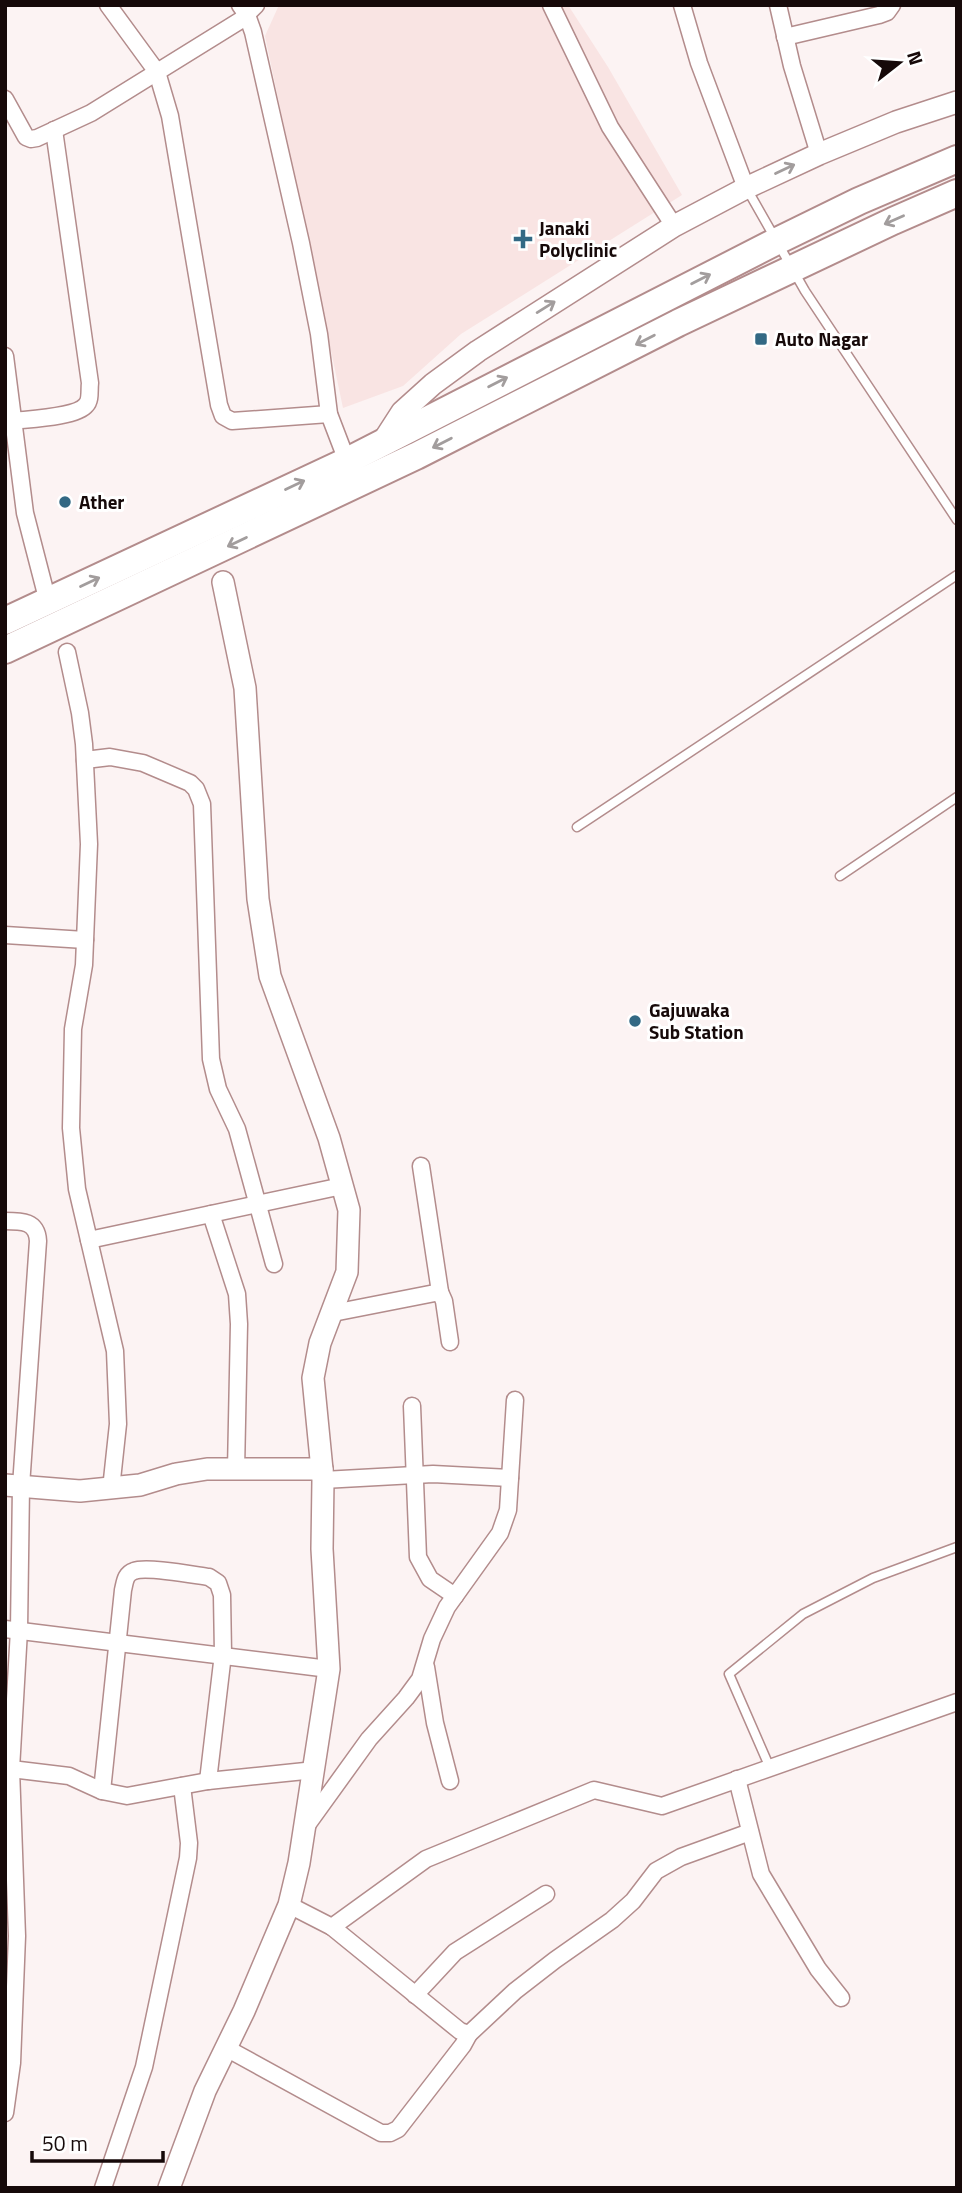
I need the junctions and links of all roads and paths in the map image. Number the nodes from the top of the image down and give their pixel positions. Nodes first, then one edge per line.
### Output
1 (108, 5) edge
2 (551, 5) edge
3 (682, 5) edge
4 (778, 5) edge
5 (892, 5) edge
6 (248, 8) edge
7 (785, 37) junction
8 (157, 72) junction
9 (5, 99) edge
10 (957, 102) edge
11 (54, 130) junction
12 (819, 154) junction
13 (957, 159) edge
14 (746, 188) junction
15 (957, 193) edge
16 (674, 226) junction
17 (775, 242) junction
18 (792, 269) junction
19 (5, 356) edge
20 (329, 414) junction
21 (13, 421) junction
22 (382, 443) junction
23 (347, 461) junction
24 (957, 520) edge
25 (957, 575) edge
26 (223, 582) dead end
27 (48, 602) junction
28 (5, 621) edge
29 (5, 650) edge
30 (67, 652) dead end
31 (85, 760) junction
32 (957, 797) edge
33 (577, 827) dead end
34 (840, 876) dead end
35 (5, 935) edge
36 (86, 940) junction
37 (421, 1166) dead end
38 (342, 1186) junction
39 (257, 1204) junction
40 (211, 1214) junction
41 (5, 1221) edge
42 (89, 1240) junction
43 (274, 1264) dead end
44 (440, 1292) junction
45 (333, 1313) junction
46 (450, 1342) dead end
47 (515, 1400) dead end
48 (412, 1406) dead end
49 (236, 1470) junction
50 (323, 1474) junction
51 (415, 1475) junction
52 (510, 1478) junction
53 (13, 1485) edge
54 (111, 1489) junction
55 (957, 1547) edge
56 (455, 1597) junction
57 (12, 1629) edge
58 (119, 1642) junction
59 (223, 1654) junction
60 (425, 1664) junction
61 (329, 1669) junction
62 (957, 1702) edge
63 (769, 1768) junction
64 (11, 1769) junction
65 (315, 1770) junction
66 (737, 1779) junction
67 (208, 1781) junction
68 (450, 1782) dead end
69 (182, 1786) junction
70 (102, 1791) junction
71 (305, 1826) junction
72 (750, 1832) junction
73 (10, 1842) edge
74 (546, 1894) dead end
75 (289, 1905) junction
76 (332, 1927) junction
77 (415, 1995) junction
78 (841, 1998) dead end
79 (469, 2034) junction
80 (226, 2048) junction
81 (9, 2063) edge
82 (5, 2113) edge
83 (103, 2188) edge
84 (169, 2188) edge

1 - 8 street
2 - 16 street
3 - 14 street
4 - 7 street
5 - 7 street
6 - 8 street
6 - 20 street
7 - 12 street
8 - 11 street
8 - 20 street
9 - 11 street
10 - 12 street
11 - 21 street
14 -> 12 street
13 - 17 main road
14 - 16 street
14 - 17 lane
15 -> 18 main road
22 -> 16 street
17 - 18 lane
22 -> 17 main road
18 - 24 lane
18 -> 29 main road
19 - 21 street
20 - 23 street
21 - 27 street
22 - 23 main road
27 -> 23 main road
25 - 33 lane
26 - 38 street
27 - 28 main road
30 - 31 street
31 - 36 street
31 - 39 street
32 - 34 lane
35 - 36 street
36 - 42 street
37 - 44 street
38 - 39 street
38 - 45 street
39 - 40 street
39 - 43 street
40 - 42 street
40 - 49 street
41 - 53 street
42 - 54 street
44 - 45 street
44 - 46 street
45 - 50 street
47 - 52 street
48 - 51 street
49 - 50 street
49 - 54 street
50 - 51 street
50 - 61 street
51 - 52 street
51 - 56 street
52 - 56 street
53 - 54 street
53 - 57 street
55 - 63 lane
56 - 60 street
57 - 58 street
57 - 64 street
58 - 59 street
58 - 59 street
58 - 70 street
59 - 61 street
59 - 67 street
60 - 68 street
60 - 71 street
61 - 65 street
62 - 63 street
63 - 66 street
64 - 70 street
64 - 73 street
65 - 67 street
65 - 71 street
66 - 72 street
66 - 76 street
67 - 69 street
69 - 70 street
69 - 83 street
71 - 75 street
72 - 78 street
72 - 79 street
73 - 81 street
74 - 77 street
75 - 76 street
75 - 80 street
76 - 77 street
77 - 79 street
79 - 80 street
80 - 84 street
81 - 82 street

